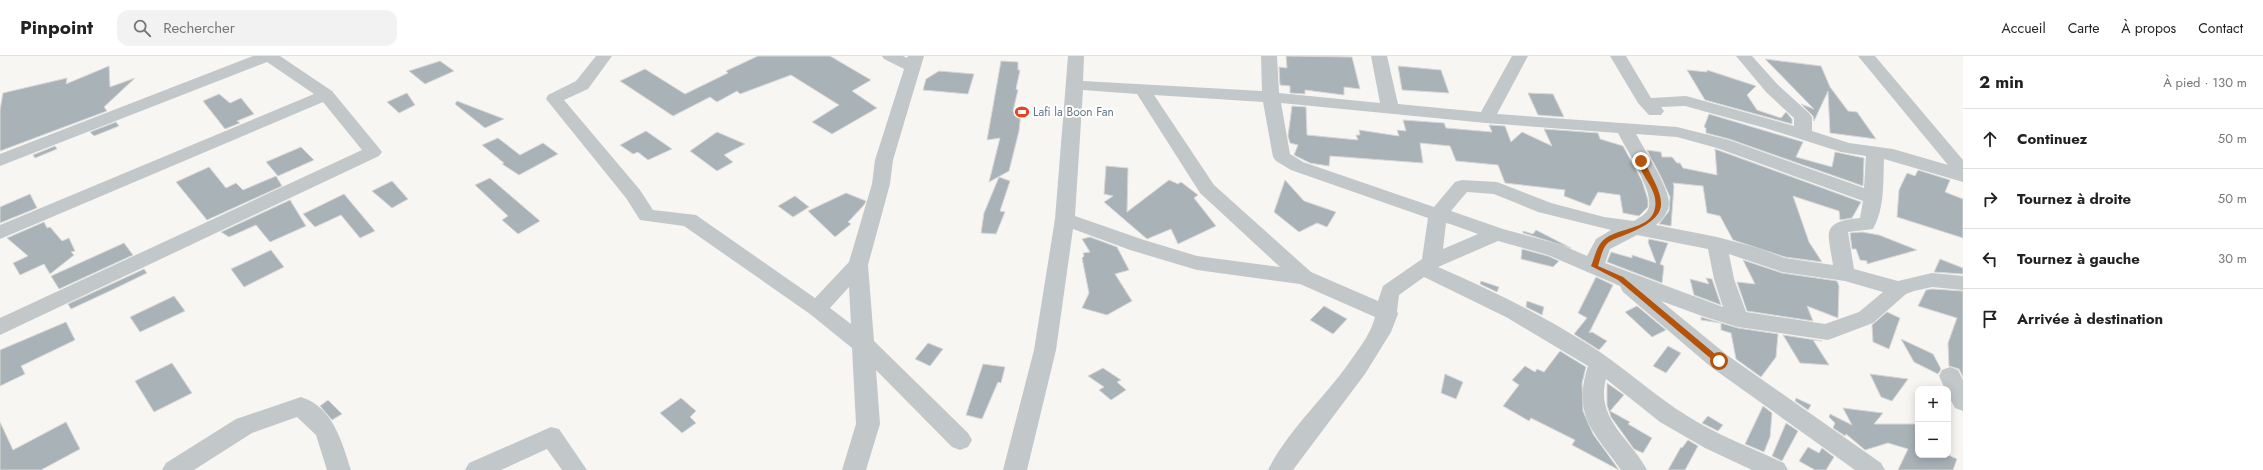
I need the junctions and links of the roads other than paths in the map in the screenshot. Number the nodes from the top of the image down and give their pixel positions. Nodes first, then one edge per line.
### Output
1 (268, 56) edge
2 (604, 56) edge
3 (890, 56) edge
4 (1076, 56) edge
5 (1269, 56) edge
6 (1379, 56) edge
7 (1519, 56) edge
8 (1618, 56) edge
9 (1744, 56) edge
10 (1866, 56) edge
11 (915, 61) edge
12 (1076, 85) junction
13 (1142, 90) junction
14 (326, 95) junction
15 (1272, 97) junction
16 (1646, 103) junction
17 (1390, 108) junction
18 (1486, 118) junction
19 (1624, 128) junction
20 (1677, 132) junction
21 (1803, 133) junction
22 (1876, 153) junction
23 (0, 160) edge
24 (1963, 172) edge
25 (1963, 176) edge
26 (1872, 197) junction
27 (1438, 215) junction
28 (1065, 219) junction
29 (1637, 228) junction
30 (0, 232) edge
31 (1497, 234) junction
32 (1717, 244) junction
33 (858, 265) junction
34 (1427, 265) junction
35 (1594, 266) junction
36 (1845, 274) junction
37 (1304, 277) junction
38 (1620, 278) junction
39 (1963, 283) edge
40 (1899, 289) junction
41 (817, 308) junction
42 (1388, 314) junction
43 (1738, 318) junction
44 (0, 327) edge
45 (864, 345) junction
46 (1600, 363) junction
47 (1950, 376) dead end
48 (1963, 402) edge
49 (960, 440) dead end
50 (174, 470) edge
51 (339, 470) edge
52 (477, 470) edge
53 (575, 470) edge
54 (854, 470) edge
55 (1015, 470) edge
56 (1280, 470) edge
57 (1635, 470) edge
58 (1776, 470) edge
59 (1872, 470) edge

1 - 14 street
1 - 23 street
2 - 41 street
3 - 11 street
4 - 12 street
5 - 15 street
6 - 17 street
7 - 18 street
8 - 16 street
9 - 21 street
10 - 24 street
11 - 33 street
12 - 13 street
12 - 28 street
13 - 15 street
13 - 37 street
14 - 30 street
14 - 44 street
15 - 17 street
15 - 27 street
16 - 20 street
16 - 21 street
17 - 18 street
18 - 19 street
19 - 20 street
19 - 29 street
20 - 26 street
21 - 22 street
22 - 25 street
22 - 26 street
26 - 36 street
27 - 29 street
27 - 31 street
27 - 34 street
28 - 37 street
28 - 55 street
29 - 32 street
29 - 35 street
31 - 34 street
31 - 35 street
32 - 36 street
32 - 43 street
33 - 41 street
33 - 45 street
34 - 42 street
34 - 46 street
35 - 38 street
36 - 40 street
37 - 42 street
38 - 43 street
38 - 59 street
39 - 40 street
40 - 43 street
41 - 45 street
42 - 56 street
45 - 49 street
45 - 54 street
46 - 57 street
46 - 58 street
47 - 48 street
50 - 51 street
52 - 53 street

